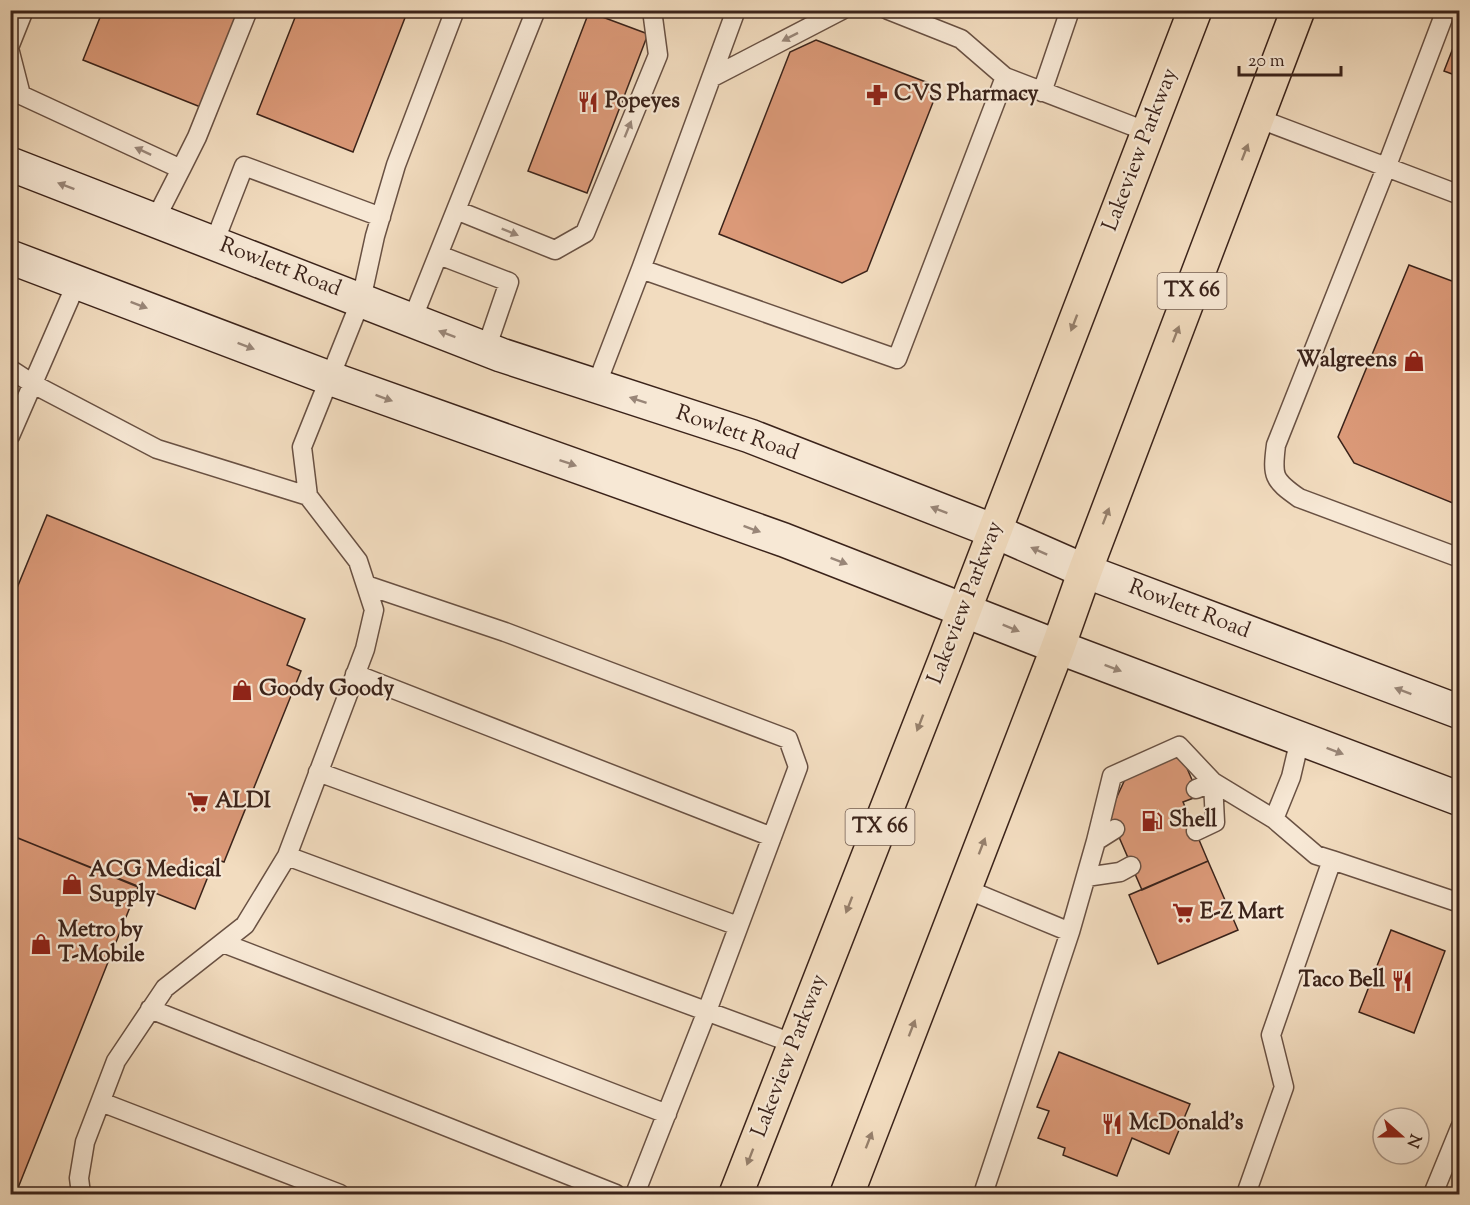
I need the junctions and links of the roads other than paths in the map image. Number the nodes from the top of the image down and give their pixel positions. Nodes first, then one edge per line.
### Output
1 (24, 10) edge
2 (248, 10) edge
3 (455, 10) edge
4 (536, 10) edge
5 (652, 10) edge
6 (736, 10) edge
7 (842, 10) edge
8 (888, 10) edge
9 (1070, 10) edge
10 (1195, 10) edge
11 (1299, 10) edge
12 (1446, 10) edge
13 (10, 45) edge
14 (10, 52) edge
15 (1005, 77) junction
16 (711, 78) junction
17 (1042, 92) junction
18 (1257, 118) junction
19 (1148, 132) junction
20 (10, 164) edge
21 (1386, 168) junction
22 (182, 169) junction
23 (1460, 195) edge
24 (456, 210) junction
25 (381, 217) junction
26 (155, 220) junction
27 (214, 243) junction
28 (439, 255) junction
29 (10, 257) edge
30 (641, 269) junction
31 (77, 282) junction
32 (361, 300) junction
33 (412, 320) junction
34 (486, 349) junction
35 (10, 369) edge
36 (329, 378) junction
37 (33, 384) junction
38 (596, 386) junction
39 (10, 436) edge
40 (308, 496) junction
41 (994, 531) junction
42 (1460, 558) edge
43 (1085, 571) junction
44 (366, 585) junction
45 (964, 610) junction
46 (1058, 647) junction
47 (355, 675) junction
48 (1459, 709) edge
49 (1300, 739) junction
50 (318, 772) junction
51 (1204, 786) junction
52 (1460, 799) edge
53 (1274, 819) junction
54 (1115, 829) dead end
55 (1196, 831) dead end
56 (772, 837) junction
57 (1096, 841) junction
58 (286, 856) junction
59 (1332, 860) junction
60 (1131, 866) dead end
61 (1086, 877) junction
62 (966, 889) junction
63 (1460, 903) edge
64 (738, 926) junction
65 (1070, 932) junction
66 (223, 943) junction
67 (150, 1009) junction
68 (707, 1011) junction
69 (795, 1044) junction
70 (100, 1102) junction
71 (667, 1114) junction
72 (1460, 1128) edge
73 (81, 1191) edge
74 (99, 1194) edge
75 (340, 1194) edge
76 (616, 1194) edge
77 (635, 1194) edge
78 (736, 1194) edge
79 (847, 1194) edge
80 (983, 1194) edge
81 (1246, 1194) edge
82 (1433, 1194) edge

1 - 13 lane
2 - 22 lane
3 - 25 lane
4 - 24 lane
24 -> 5 lane
6 - 16 lane
7 -> 16 lane
8 - 15 lane
9 - 17 lane
10 - 19 main road, Lakeview Parkway / TX 66
11 - 18 main road, TX 66
12 - 21 lane
22 -> 14 lane
15 - 17 lane
15 - 30 lane
16 - 30 lane
17 - 19 lane
18 - 21 lane
43 -> 18 main road, TX 66
19 -> 41 main road, Lakeview Parkway / TX 66
26 -> 20 main road, Rowlett Road
21 - 23 lane
21 - 42 lane
22 - 26 lane
24 - 28 lane
25 - 27 lane
25 - 32 lane
26 - 27 main road, Rowlett Road
27 - 32 main road, Rowlett Road
28 - 33 lane
28 - 34 lane
29 - 31 main road
30 - 38 lane
31 -> 36 main road
31 - 37 lane
32 - 33 main road, Rowlett Road
32 - 36 lane
34 -> 33 main road, Rowlett Road
34 - 38 main road, Rowlett Road
35 - 37 lane
36 - 40 lane
36 -> 45 main road
37 - 39 lane
37 - 40 lane
41 -> 38 main road, Rowlett Road
40 - 44 lane
43 -> 41 main road, Rowlett Road
41 - 45 main road, Lakeview Parkway / TX 66
43 - 46 main road, TX 66
48 -> 43 main road, Rowlett Road
44 - 47 lane
44 - 56 lane
45 -> 46 main road
45 -> 69 main road, Lakeview Parkway / TX 66
46 -> 49 main road
62 -> 46 main road, TX 66
47 - 50 lane
47 - 56 lane
49 -> 52 main road
49 - 53 lane
50 - 58 lane
50 - 64 lane
51 - 53 lane
51 - 55 lane
51 - 57 lane
53 - 59 lane
54 - 57 lane
56 - 64 lane
57 - 61 lane
58 - 66 lane
58 - 68 lane
59 - 63 lane
59 - 81 lane
60 - 61 lane
61 - 65 lane
62 - 65 lane
79 -> 62 main road, TX 66
64 - 68 lane
65 - 80 lane
66 - 67 lane
66 - 71 lane
67 - 70 lane
67 - 76 lane
68 - 69 lane
68 - 71 lane
69 -> 78 main road, Lakeview Parkway / TX 66
70 - 73 lane
70 - 75 lane
71 - 77 lane
72 - 82 lane
73 - 74 lane

